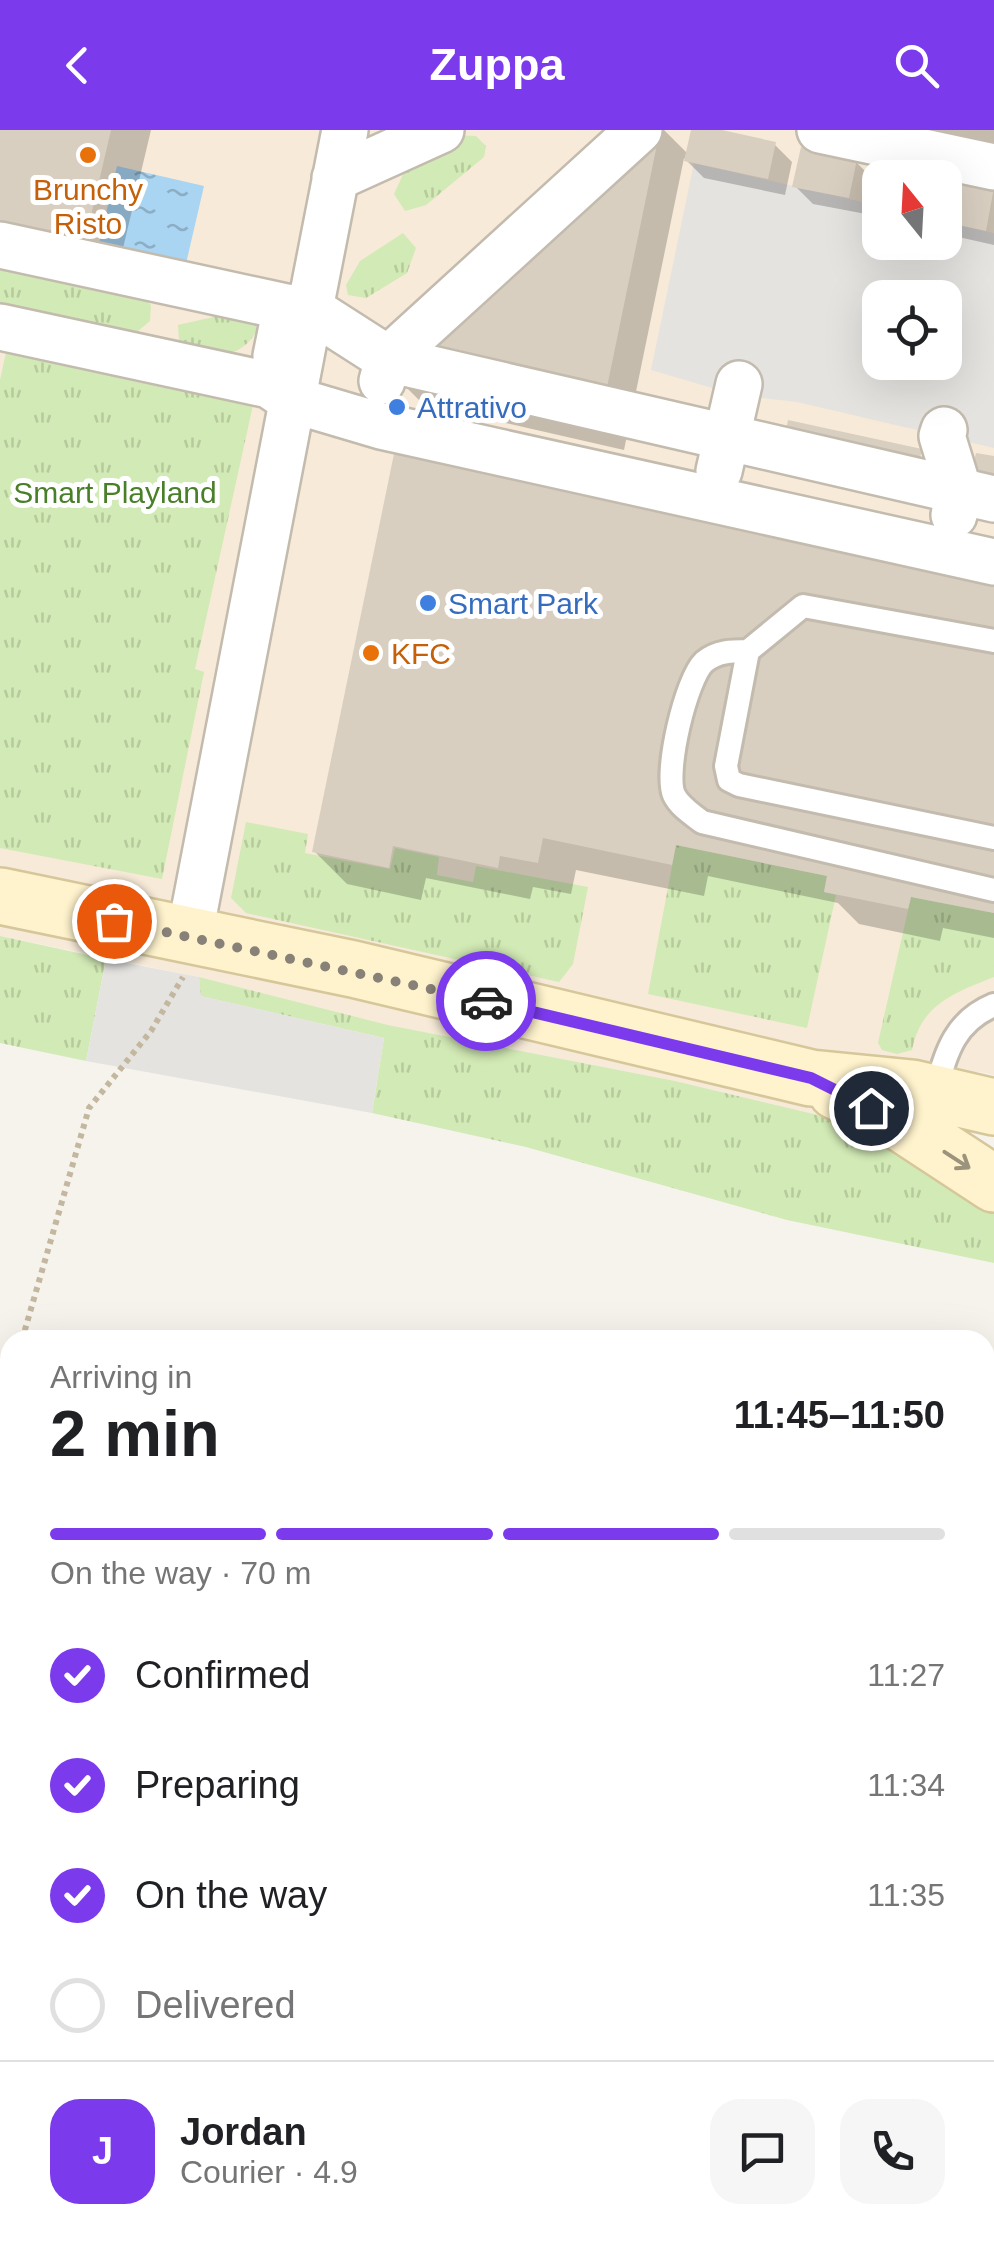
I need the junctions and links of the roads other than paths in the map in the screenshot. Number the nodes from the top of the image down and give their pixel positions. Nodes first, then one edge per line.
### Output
1 (345, 130) edge
2 (441, 130) edge
3 (639, 130) edge
4 (820, 130) edge
5 (994, 168) edge
6 (335, 178) junction
7 (0, 245) edge
8 (298, 308) junction
9 (0, 328) edge
10 (388, 359) junction
11 (739, 384) dead end
12 (280, 392) junction
13 (371, 421) junction
14 (944, 430) dead end
15 (726, 440) junction
16 (976, 495) edge
17 (713, 497) junction
18 (946, 552) junction
19 (994, 562) edge
20 (994, 641) edge
21 (748, 651) junction
22 (994, 838) edge
23 (994, 890) edge
24 (0, 896) edge
25 (192, 917) junction
26 (994, 1005) edge
27 (811, 1078) junction
28 (935, 1093) junction
29 (994, 1106) edge
30 (994, 1184) edge

1 - 6 street
2 - 6 street
3 - 10 street
4 - 5 street
6 - 8 street
7 - 8 street
8 - 10 street
8 - 12 street
9 - 12 street
10 - 13 street
10 - 15 street
11 - 15 street
12 - 13 street
12 - 25 street
13 - 17 street
14 - 16 street
15 - 16 street
15 - 17 street
16 - 18 street
17 - 18 street
18 - 19 street
20 - 21 lane
21 - 22 lane
21 - 23 lane
24 - 25 street
25 - 27 street
26 - 28 lane
27 - 28 street
27 -> 30 street
28 - 29 street

